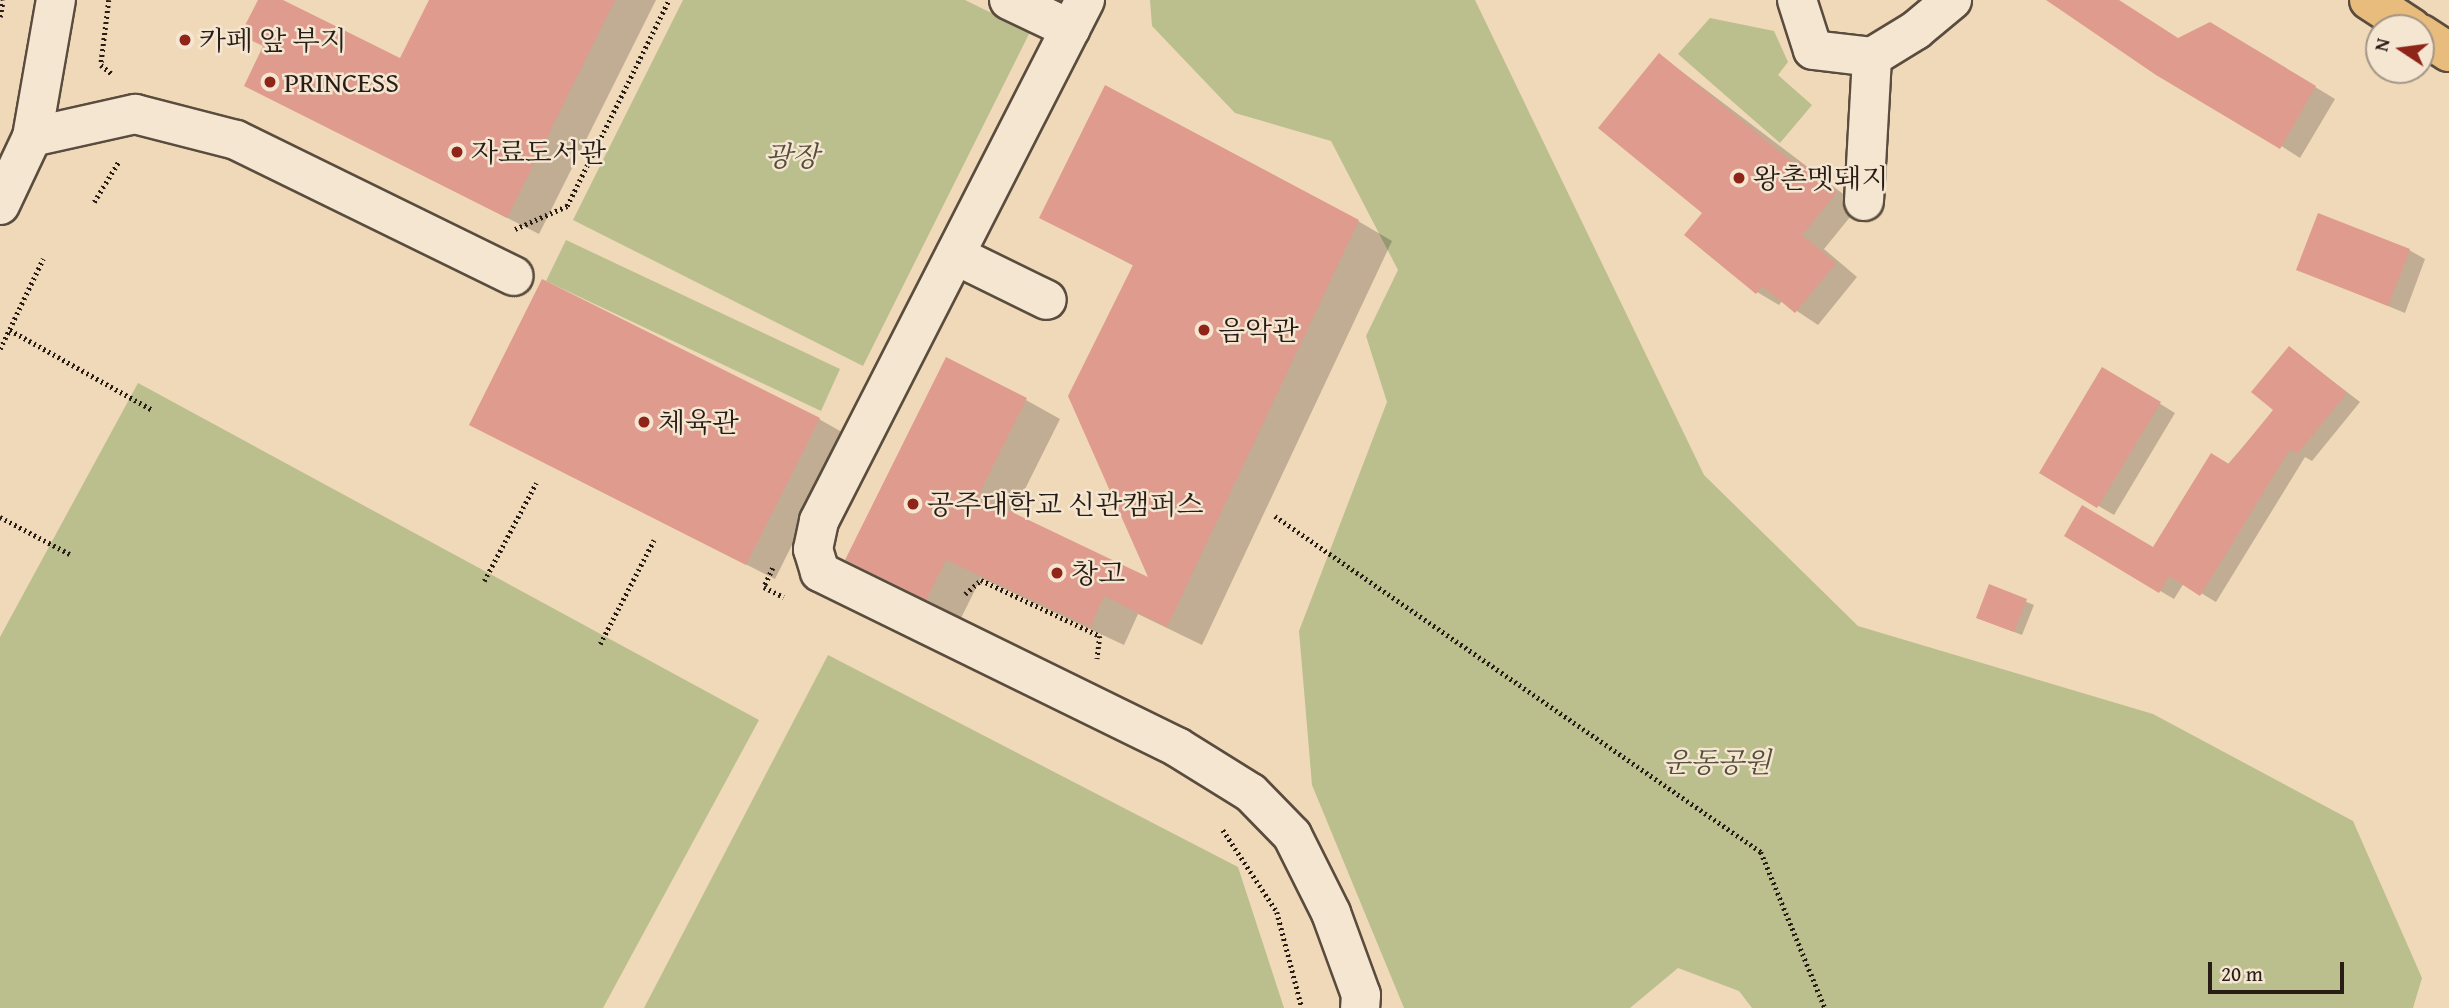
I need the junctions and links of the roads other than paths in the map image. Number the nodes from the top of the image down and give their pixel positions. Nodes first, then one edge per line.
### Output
1 (56, 0) edge
2 (1009, 0) edge
3 (1797, 0) edge
4 (1952, 0) edge
5 (2369, 0) edge
6 (2390, 14) edge
7 (1077, 15) edge
8 (1872, 57) junction
9 (32, 137) junction
10 (1864, 201) dead end
11 (0, 205) edge
12 (955, 255) junction
13 (513, 276) dead end
14 (1047, 300) dead end
15 (1360, 1008) edge

1 - 9 lane
2 - 7 lane
3 - 8 lane
4 - 8 lane
5 - 6 main road
7 - 12 lane
8 - 10 lane
9 - 11 lane
9 - 13 lane
12 - 14 lane
12 - 15 lane

